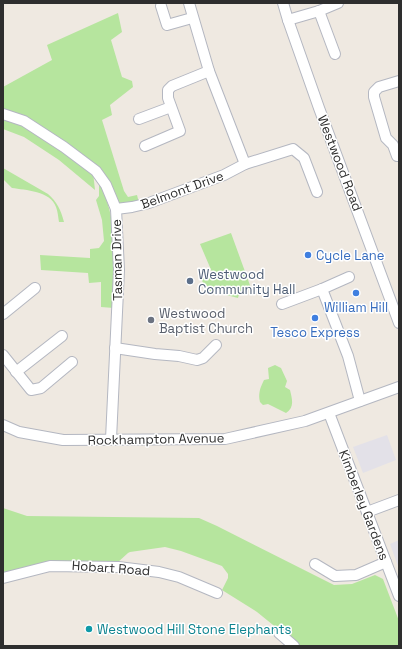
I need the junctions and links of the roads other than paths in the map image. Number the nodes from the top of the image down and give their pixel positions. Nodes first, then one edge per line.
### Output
1 (189, 3) edge
2 (283, 3) edge
3 (338, 3) edge
4 (161, 6) dead end
5 (319, 11) junction
6 (192, 18) junction
7 (288, 20) junction
8 (335, 54) dead end
9 (208, 71) junction
10 (399, 81) edge
11 (171, 107) junction
12 (3, 114) edge
13 (139, 119) dead end
14 (145, 146) dead end
15 (397, 156) dead end
16 (245, 164) junction
17 (317, 192) dead end
18 (116, 209) junction
19 (349, 277) dead end
20 (35, 288) dead end
21 (322, 289) junction
22 (282, 304) dead end
23 (3, 314) edge
24 (399, 323) edge
25 (62, 336) dead end
26 (216, 344) dead end
27 (116, 348) junction
28 (3, 355) edge
29 (72, 362) dead end
30 (16, 372) junction
31 (399, 387) edge
32 (360, 401) junction
33 (329, 413) junction
34 (3, 425) edge
35 (110, 440) junction
36 (399, 500) edge
37 (367, 512) junction
38 (386, 562) junction
39 (315, 564) dead end
40 (3, 578) edge
41 (217, 593) dead end
42 (399, 596) edge
43 (279, 633) dead end
44 (294, 646) edge

1 - 6 street
2 - 7 street, Westwood Road
3 - 5 street
4 - 6 street
5 - 7 street
5 - 8 street
6 - 9 street
7 - 24 street, Westwood Road
9 - 11 street
9 - 16 street
10 - 15 street
11 - 13 street
11 - 14 street
12 - 18 street, Tasman Drive
16 - 17 street, Belmont Drive
16 - 18 street, Belmont Drive
18 - 27 street, Tasman Drive
19 - 21 street
20 - 23 street
21 - 22 street
21 - 32 street
25 - 30 street
26 - 27 street
27 - 35 street, Tasman Drive
28 - 30 street
29 - 30 street
31 - 32 street, Rockhampton Avenue
32 - 33 street, Rockhampton Avenue
33 - 35 street, Rockhampton Avenue
33 - 37 street, Kimberley Gardens
34 - 35 street, Rockhampton Avenue
36 - 37 street
37 - 38 street, Kimberley Gardens
38 - 39 street
38 - 42 street, Kimberley Gardens
40 - 41 street, Hobart Road
43 - 44 street

